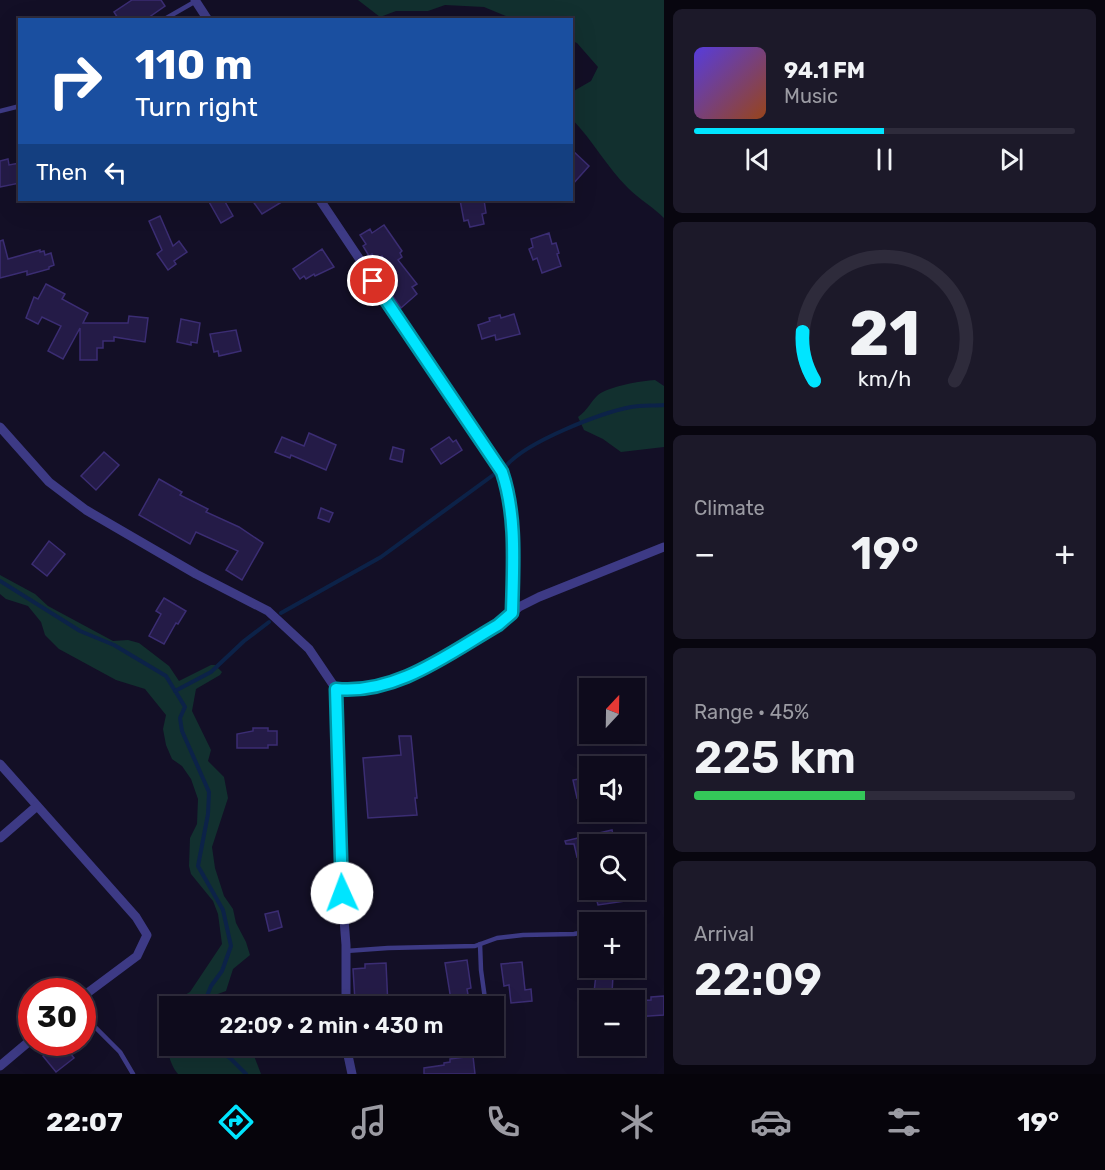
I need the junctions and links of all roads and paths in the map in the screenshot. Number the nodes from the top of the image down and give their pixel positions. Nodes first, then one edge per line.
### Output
1 (196, 1) edge
2 (166, 18) edge
3 (207, 18) edge
4 (18, 106) edge
5 (0, 111) edge
6 (321, 201) edge
7 (0, 427) edge
8 (664, 547) edge
9 (512, 613) junction
10 (336, 689) junction
11 (0, 764) edge
12 (37, 806) junction
13 (0, 838) edge
14 (579, 933) edge
15 (480, 944) junction
16 (346, 951) junction
17 (96, 987) edge
18 (346, 996) edge
19 (485, 996) edge
20 (96, 1028) edge
21 (18, 1051) edge
22 (348, 1056) edge
23 (0, 1066) edge
24 (133, 1074) edge
25 (352, 1074) edge

1 - 2 lane
1 - 3 street
4 - 5 lane
6 - 9 street
7 - 10 street
8 - 9 street
9 - 10 street
10 - 16 street
11 - 12 street
12 - 13 street
12 - 17 street
14 - 15 lane
15 - 16 lane
15 - 19 lane
16 - 18 street
20 - 24 lane
21 - 23 street
22 - 25 street

